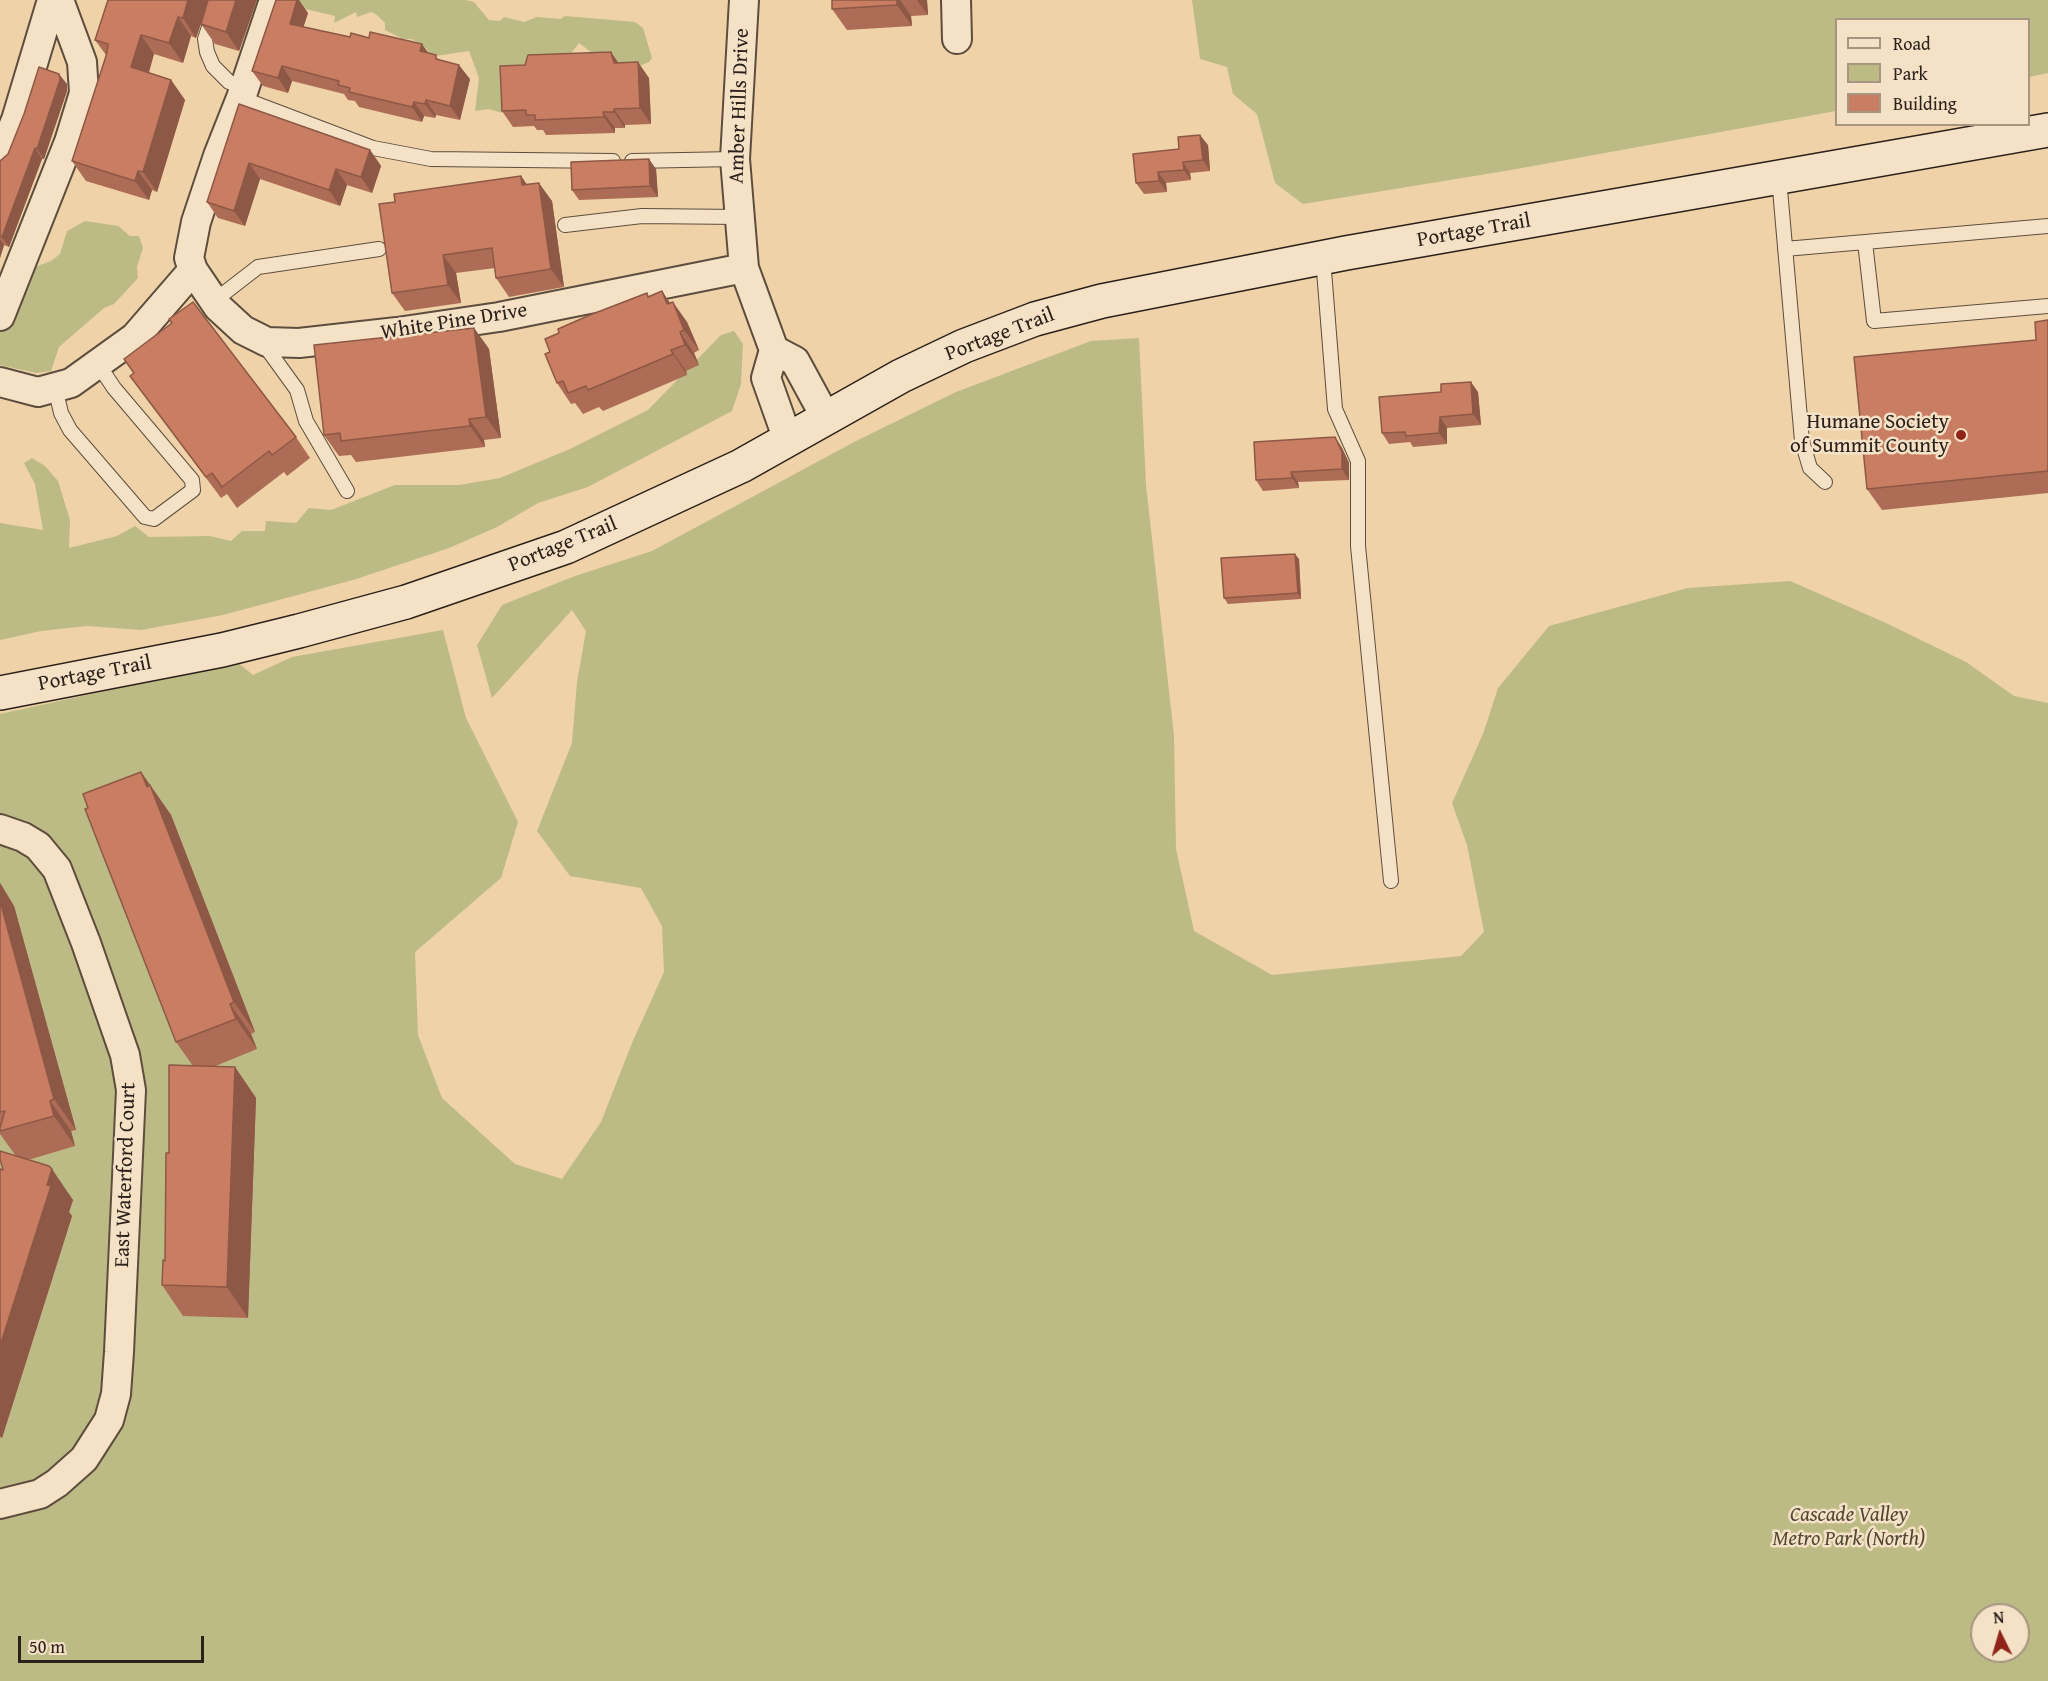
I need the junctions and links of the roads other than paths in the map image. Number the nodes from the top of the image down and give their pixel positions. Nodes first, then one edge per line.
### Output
1 (52, 0) edge
2 (59, 0) edge
3 (218, 0) edge
4 (274, 0) edge
5 (744, 0) edge
6 (956, 0) edge
7 (957, 39) dead end
8 (243, 93) junction
9 (2048, 130) edge
10 (0, 158) edge
11 (735, 159) junction
12 (1779, 178) junction
13 (740, 217) junction
14 (565, 225) dead end
15 (2048, 225) edge
16 (1865, 242) junction
17 (379, 249) dead end
18 (1785, 249) junction
19 (1323, 257) junction
20 (744, 268) junction
21 (193, 270) junction
22 (214, 301) junction
23 (2048, 306) edge
24 (0, 316) edge
25 (260, 339) junction
26 (774, 350) junction
27 (98, 364) junction
28 (0, 382) edge
29 (55, 387) junction
30 (826, 418) junction
31 (788, 440) junction
32 (1825, 482) dead end
33 (347, 490) dead end
34 (0, 693) edge
35 (0, 829) edge
36 (1391, 881) dead end
37 (0, 1504) edge

1 - 10 street
2 - 24 street
3 - 8 lane
4 - 8 street
5 - 11 street, Amber Hills Drive
6 - 7 street
8 - 11 lane
8 - 21 street
9 - 12 main road, Portage Trail
11 - 13 street, Amber Hills Drive
12 - 18 lane
12 - 19 main road, Portage Trail
13 - 14 lane
13 - 20 street, Amber Hills Drive
15 - 16 lane
16 - 18 lane
16 - 23 lane
17 - 22 lane
18 - 32 lane
19 - 30 main road, Portage Trail
19 - 36 lane
20 - 25 street, White Pine Drive
20 - 26 street, Amber Hills Drive
21 - 22 street, White Pine Drive
21 - 27 street
22 - 25 street, White Pine Drive
25 - 33 lane
26 - 30 street
26 - 31 street
27 - 29 street
27 - 29 lane
28 - 29 street
30 - 31 main road, Portage Trail
31 - 34 main road, Portage Trail
35 - 37 street, East Waterford Court

